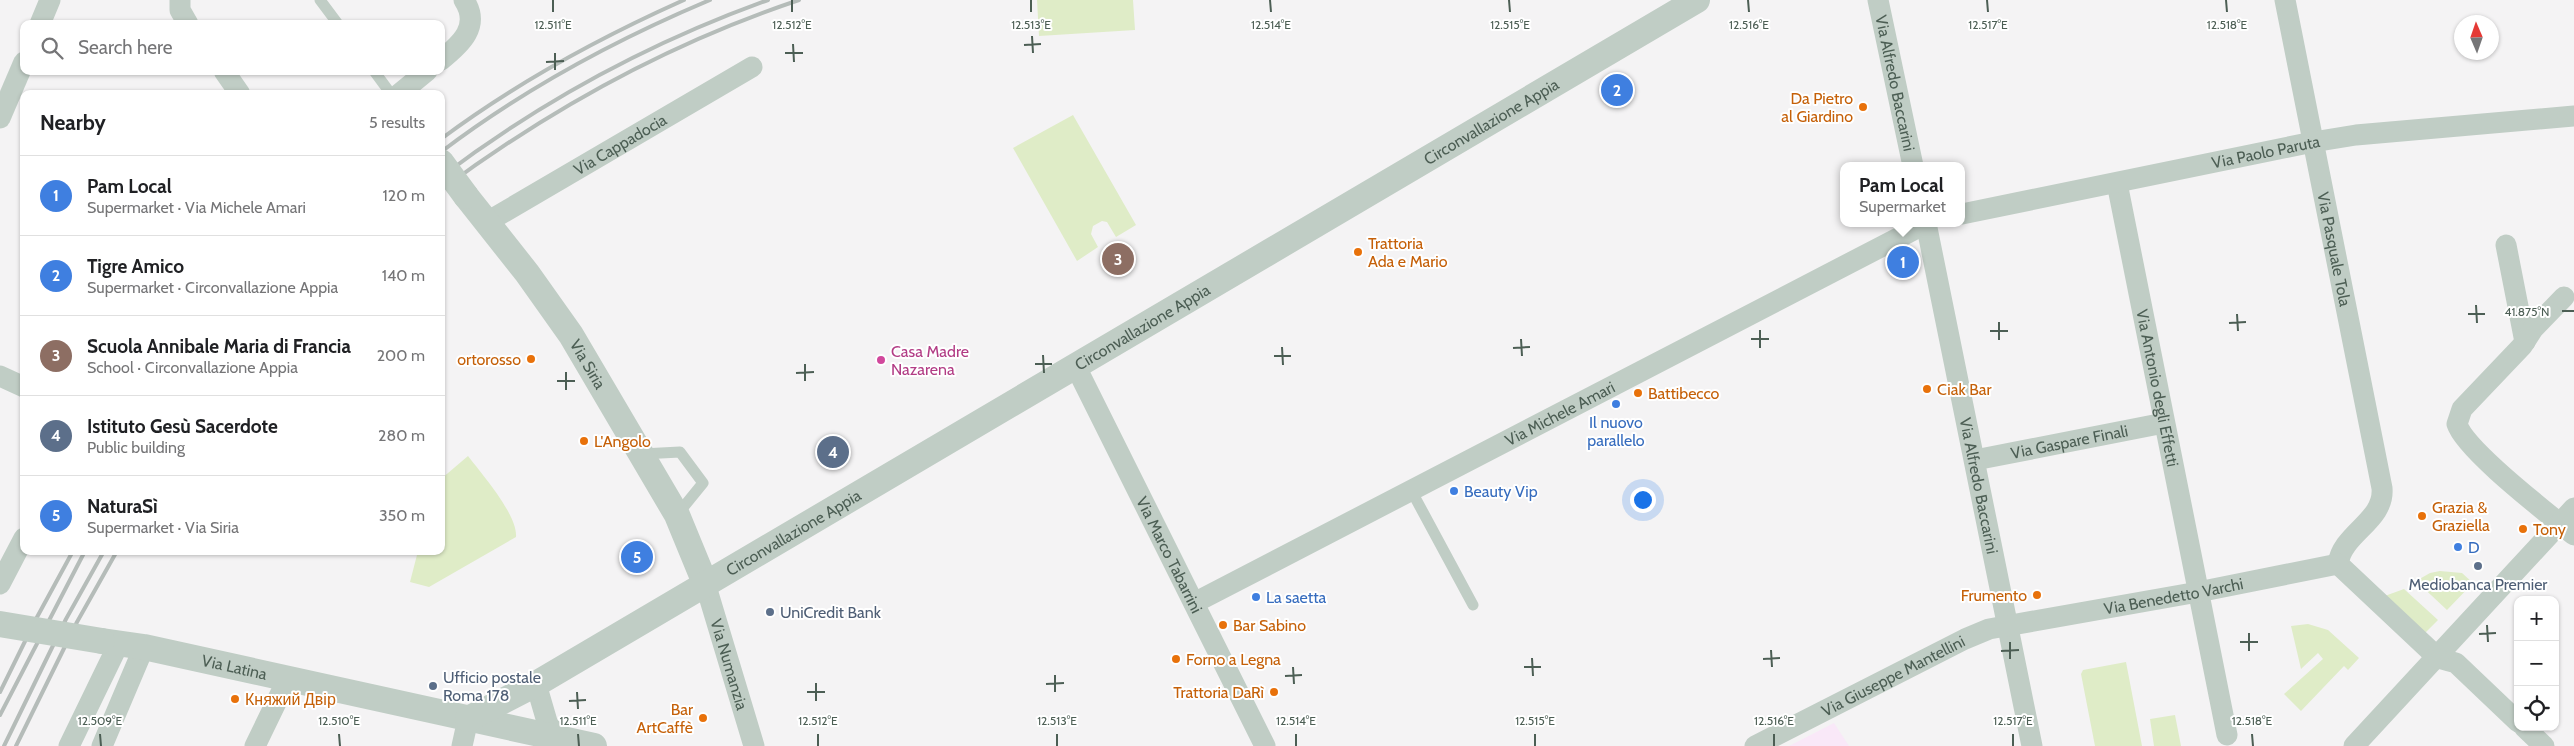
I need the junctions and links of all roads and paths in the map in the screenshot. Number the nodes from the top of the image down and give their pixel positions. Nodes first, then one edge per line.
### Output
1 (50, 0) edge
2 (320, 0) edge
3 (464, 0) edge
4 (1696, 0) edge
5 (1878, 0) edge
6 (2285, 0) edge
7 (42, 20) edge
8 (335, 20) edge
9 (445, 57) edge
10 (752, 67) dead end
11 (20, 71) edge
12 (227, 75) edge
13 (377, 75) edge
14 (422, 75) edge
15 (237, 90) edge
16 (388, 90) edge
17 (404, 90) edge
18 (2574, 116) edge
19 (0, 118) edge
20 (2313, 142) junction
21 (1912, 162) edge
22 (445, 167) edge
23 (2117, 183) junction
24 (1965, 213) edge
25 (487, 222) junction
26 (1919, 227) edge
27 (1928, 227) edge
28 (2506, 245) dead end
29 (2564, 297) dead end
30 (2529, 335) junction
31 (1075, 365) junction
32 (0, 376) edge
33 (20, 385) edge
34 (2164, 423) junction
35 (642, 454) junction
36 (1975, 460) junction
37 (1411, 490) junction
38 (678, 514) junction
39 (2569, 522) edge
40 (20, 546) edge
41 (2338, 564) junction
42 (705, 583) junction
43 (0, 584) edge
44 (2198, 592) junction
45 (1194, 603) junction
46 (1473, 606) dead end
47 (0, 624) edge
48 (2008, 626) junction
49 (122, 644) junction
50 (2438, 658) junction
51 (288, 678) junction
52 (536, 684) junction
53 (2514, 718) edge
54 (468, 719) junction
55 (2528, 731) edge
56 (2227, 735) dead end
57 (562, 739) junction
58 (77, 743) edge
59 (102, 746) edge
60 (255, 746) edge
61 (462, 746) edge
62 (594, 746) edge
63 (754, 746) edge
64 (1266, 746) edge
65 (1755, 746) edge
66 (2032, 746) edge
67 (2354, 746) edge
68 (2544, 746) edge

1 - 7 street
2 - 8 lane
3 - 9 street
4 - 31 street, Circonvallazione Appia
5 - 21 street, Via Alfredo Baccarini
6 - 20 street, Via Pasquale Tola
10 - 25 street, Via Cappadocia
11 - 19 street
12 - 15 street
13 - 16 lane
14 - 17 street
18 - 20 street, Via Paolo Paruta
20 - 23 street, Via Paolo Paruta
20 - 41 street, Via Pasquale Tola
22 - 25 street, Via Siria, bridge
23 - 24 street, Via Paolo Paruta
23 - 34 street, Via Antonio degli Effetti
25 - 35 street, Via Siria
26 - 37 street, Via Michele Amari
27 - 36 street, Via Alfredo Baccarini
28 - 30 street
29 - 30 street
30 - 39 street
31 - 42 street, Circonvallazione Appia
31 - 45 street, Via Marco Tabarrini
32 - 33 street
34 - 36 street, Via Gaspare Finali
34 - 44 street, Via Antonio degli Effetti
35 - 38 street, Via Siria
35 - 38 lane
36 - 48 street, Via Alfredo Baccarini
37 - 45 street, Via Michele Amari
37 - 46 lane
38 - 42 street, Via Siria
39 - 50 street
40 - 43 street
41 - 44 street, Via Benedetto Varchi
41 - 50 street
42 - 52 street, Circonvallazione Appia
42 - 63 street, Via Numanzia
44 - 48 street, Via Benedetto Varchi
44 - 56 street, Via Antonio degli Effetti
45 - 64 street, Via Marco Tabarrini
47 - 49 street, Via Latina, bridge
48 - 65 street, Via Giuseppe Mantellini
48 - 66 street, Via Alfredo Baccarini
49 - 51 street, Via Latina
49 - 58 street
49 - 59 street
50 - 53 street
50 - 67 street
51 - 54 street, Via Latina
51 - 60 street
52 - 54 street, Circonvallazione Appia
52 - 57 street
54 - 57 street, Via Latina
54 - 61 street
55 - 68 street
57 - 62 street

